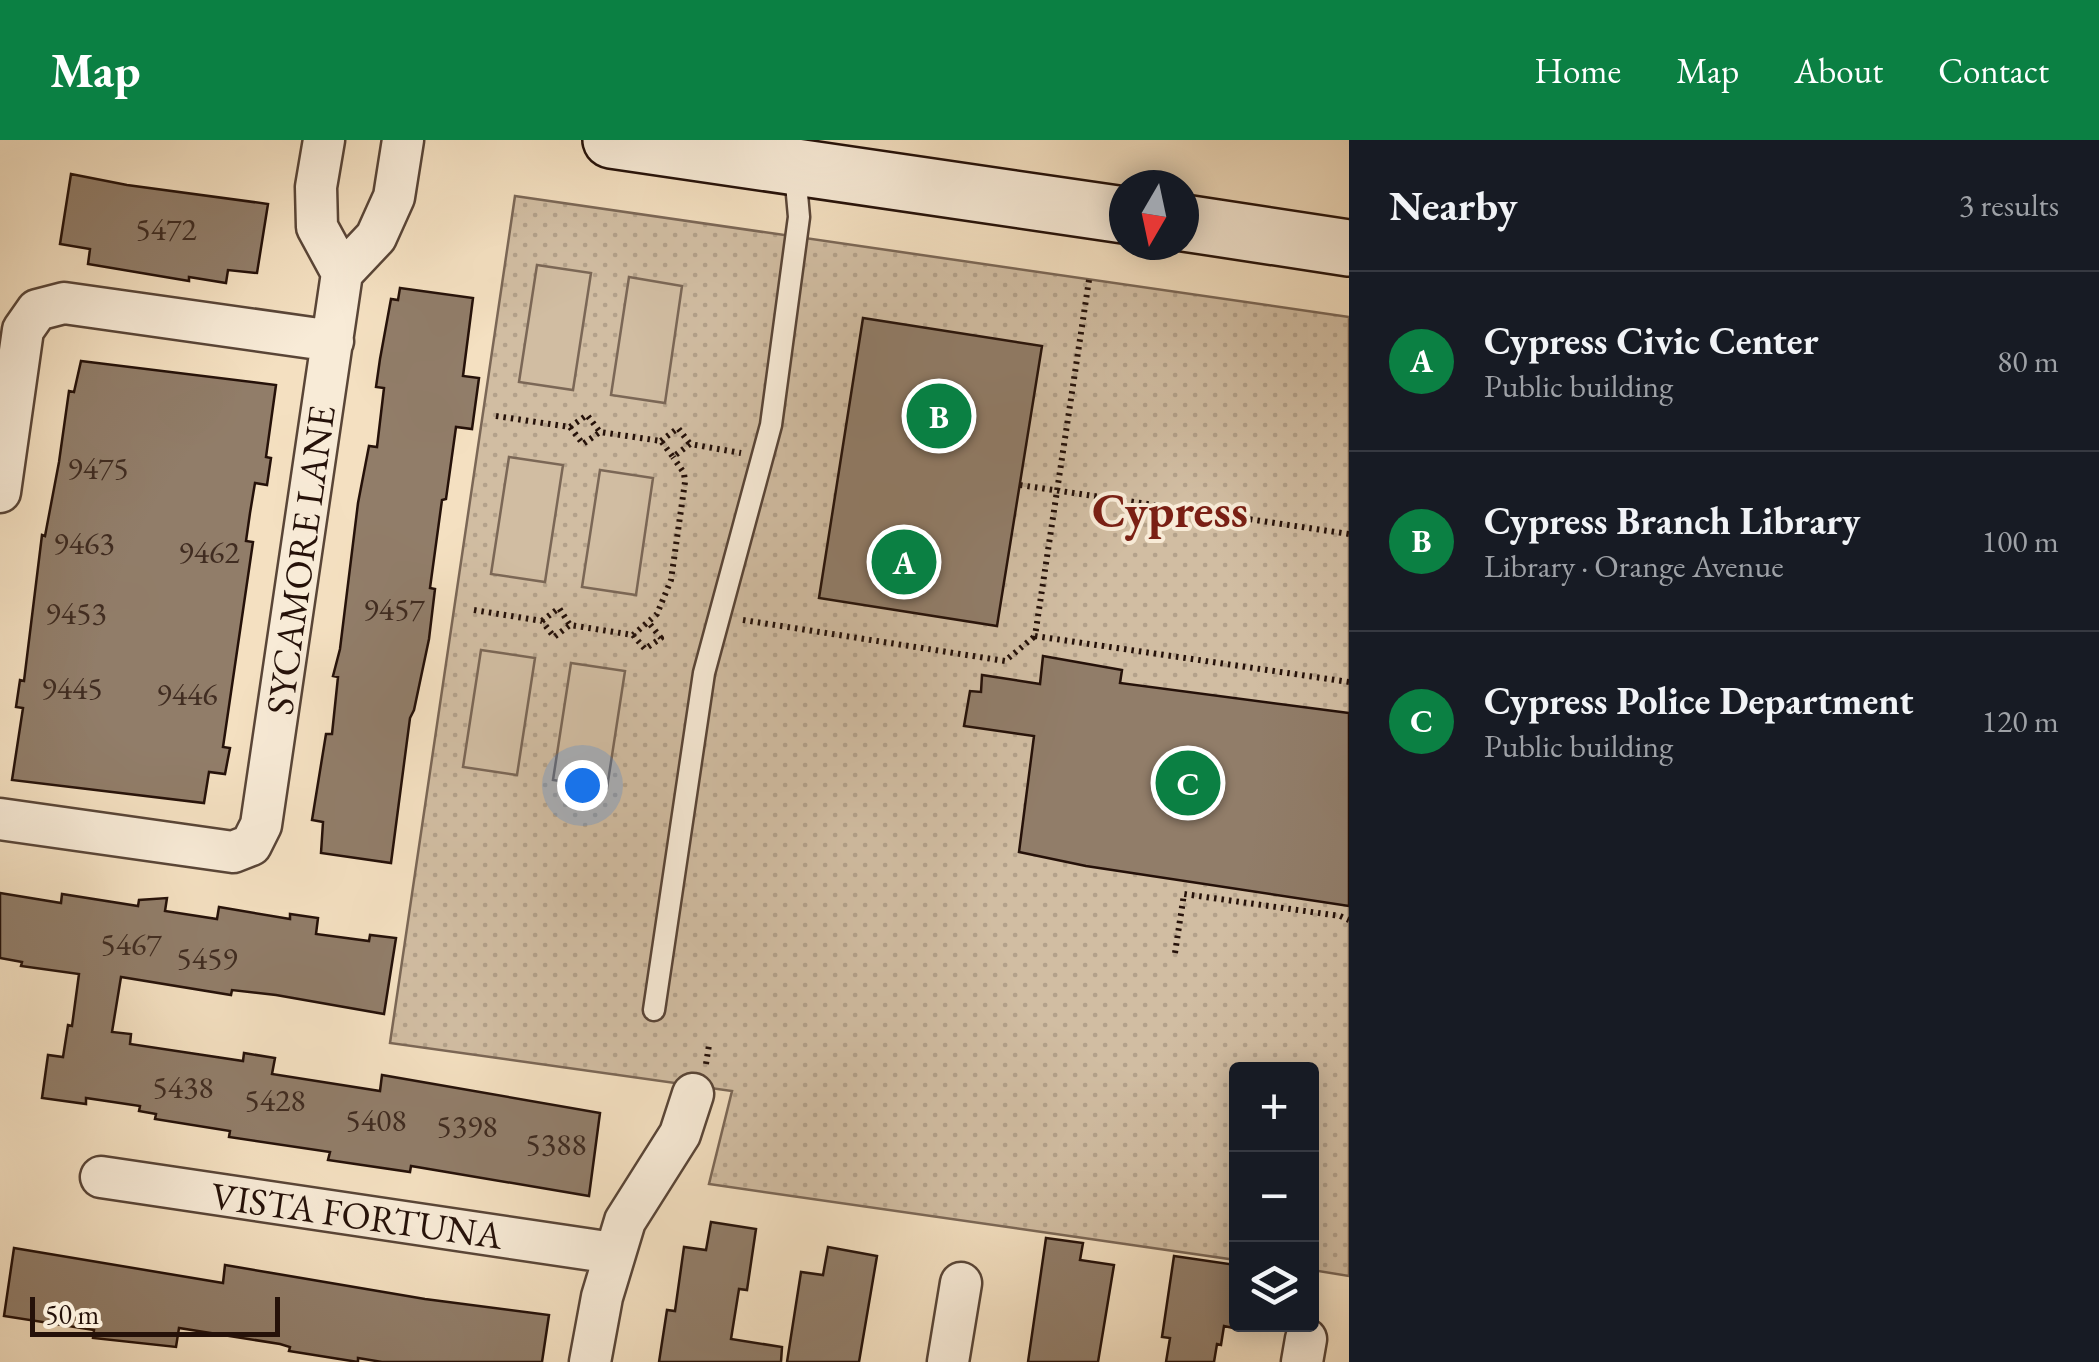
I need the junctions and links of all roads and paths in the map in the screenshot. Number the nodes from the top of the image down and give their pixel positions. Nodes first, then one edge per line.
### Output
1 (324, 140) edge
2 (403, 140) edge
3 (611, 140) edge
4 (796, 153) edge
5 (1109, 212) edge
6 (1199, 226) edge
7 (1349, 248) edge
8 (342, 273) junction
9 (1089, 280) dead end
10 (332, 340) junction
11 (496, 416) dead end
12 (570, 427) junction
13 (600, 432) junction
14 (661, 442) junction
15 (690, 444) junction
16 (762, 456) junction
17 (673, 457) junction
18 (1020, 485) dead end
19 (1056, 491) junction
20 (0, 492) edge
21 (1349, 534) edge
22 (474, 610) dead end
23 (741, 620) dead end
24 (542, 621) junction
25 (649, 623) junction
26 (570, 624) junction
27 (633, 634) junction
28 (1035, 636) junction
29 (1349, 682) edge
30 (0, 818) edge
31 (1349, 920) edge
32 (1175, 953) dead end
33 (654, 1010) dead end
34 (694, 1094) dead end
35 (101, 1177) dead end
36 (614, 1253) junction
37 (961, 1283) dead end
38 (590, 1362) edge
39 (948, 1362) edge

1 - 8 street
2 - 8 street
3 - 4 main road
4 - 5 main road
4 - 16 lane
6 - 7 main road
8 - 10 street, SYCAMORE LANE
9 - 19 path
10 - 20 street
10 - 30 street, SYCAMORE LANE
11 - 12 path
12 - 13 path
12 - 13 path
13 - 14 path
14 - 15 path
14 - 17 path
15 - 16 path
15 - 17 path
16 - 33 lane
17 - 25 path
18 - 19 path
19 - 21 path
19 - 28 path
22 - 24 path
23 - 28 path
24 - 26 path
24 - 26 path
25 - 27 path
25 - 27 path
26 - 27 path
28 - 29 path
31 - 32 path
34 - 36 street
35 - 36 street, VISTA FORTUNA
36 - 38 street
37 - 39 street

